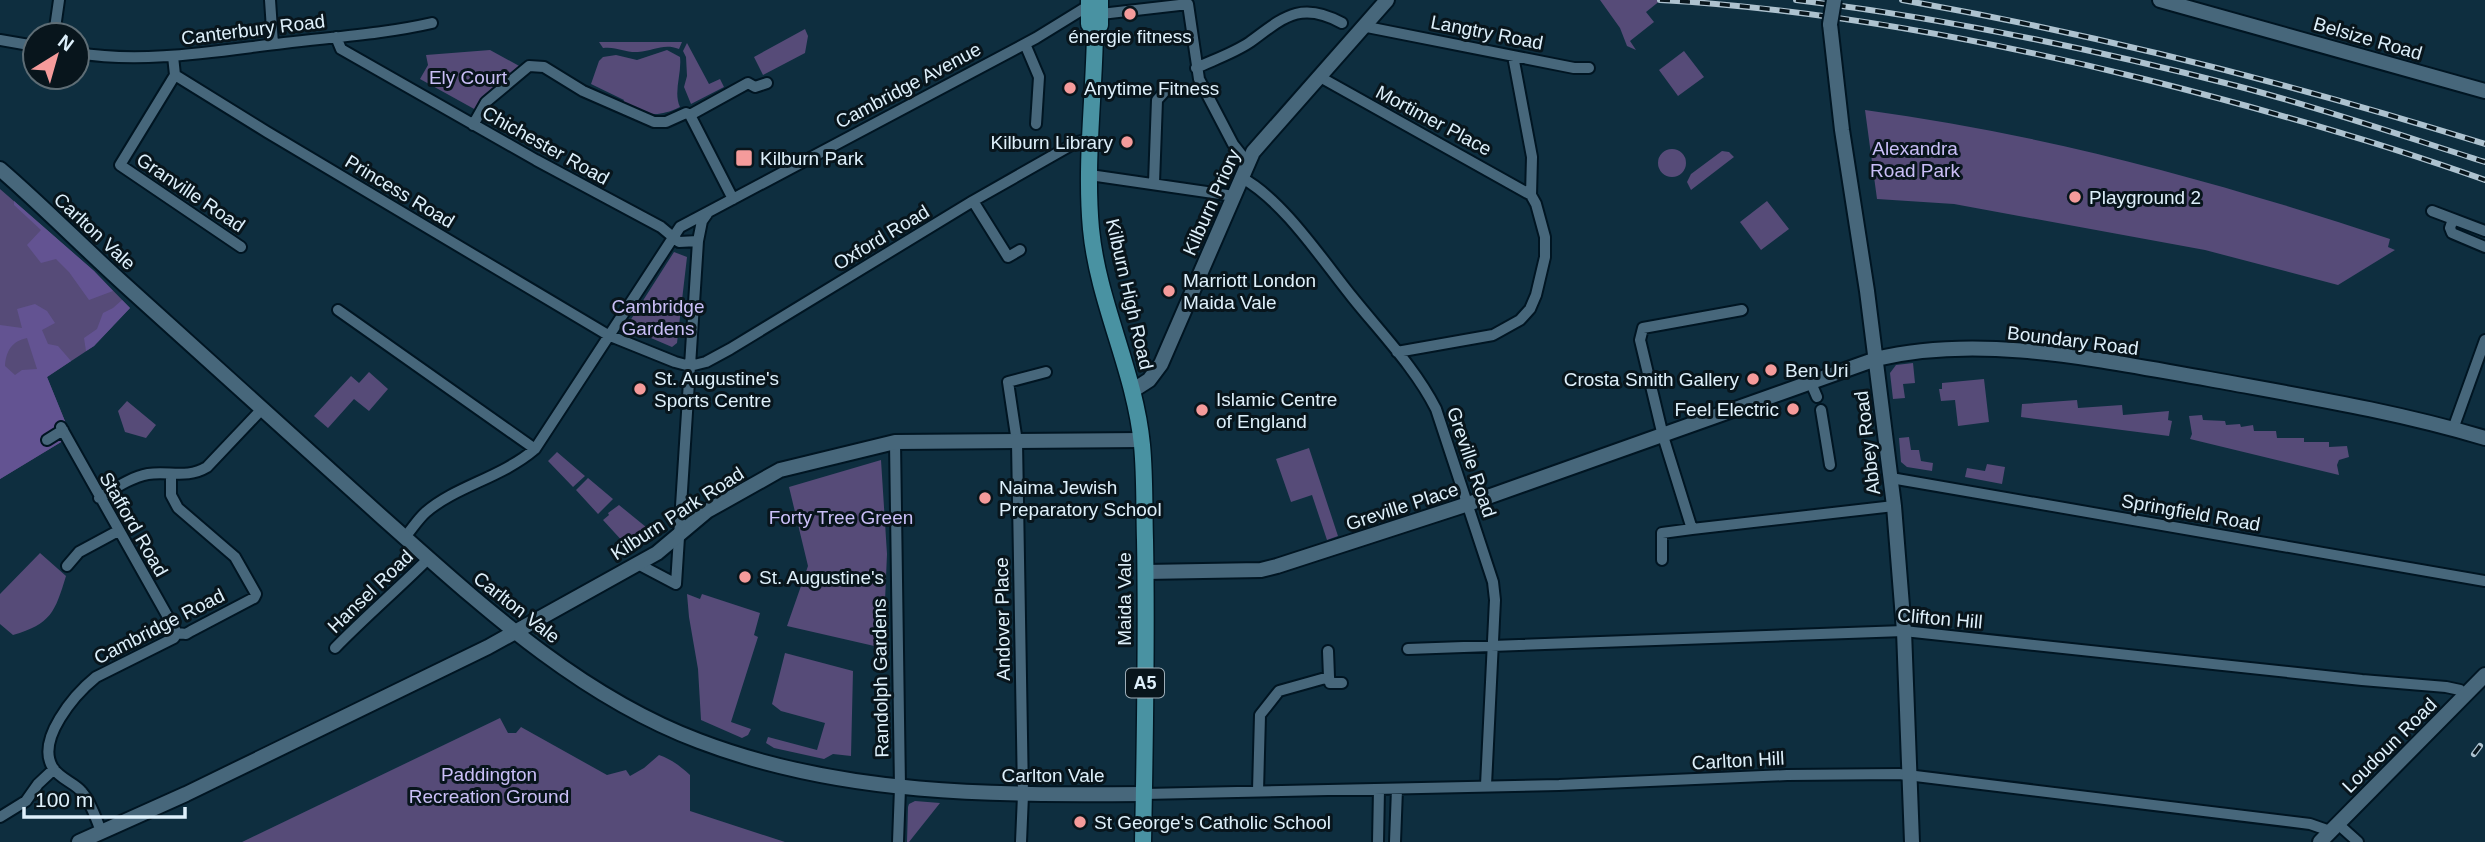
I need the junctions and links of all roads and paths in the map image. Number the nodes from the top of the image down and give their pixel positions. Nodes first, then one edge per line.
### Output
1 (60, 0) edge
2 (270, 0) edge
3 (1834, 0) edge
4 (2160, 0) edge
5 (1386, 1) edge
6 (1095, 4) edge
7 (56, 21) edge
8 (432, 23) dead end
9 (1342, 23) dead end
10 (1362, 26) junction
11 (336, 37) junction
12 (0, 40) edge
13 (21, 44) edge
14 (273, 44) junction
15 (1025, 44) junction
16 (91, 54) edge
17 (173, 56) junction
18 (1513, 56) junction
19 (1196, 68) junction
20 (1589, 68) dead end
21 (175, 75) junction
22 (1320, 77) junction
23 (767, 83) dead end
24 (1167, 89) dead end
25 (2485, 91) edge
26 (690, 115) junction
27 (1036, 124) dead end
28 (474, 125) junction
29 (1091, 138) junction
30 (1248, 163) junction
31 (0, 169) edge
32 (1090, 175) junction
33 (1242, 178) junction
34 (1154, 183) junction
35 (1531, 195) junction
36 (1234, 196) junction
37 (733, 199) junction
38 (973, 201) junction
39 (2432, 211) dead end
40 (707, 214) junction
41 (2453, 219) junction
42 (2485, 231) edge
43 (673, 237) junction
44 (698, 241) junction
45 (241, 247) dead end
46 (2485, 247) edge
47 (1020, 250) dead end
48 (338, 310) dead end
49 (1742, 310) dead end
50 (608, 335) junction
51 (2485, 340) edge
52 (1397, 352) junction
53 (1876, 359) junction
54 (690, 366) junction
55 (1046, 372) dead end
56 (1127, 375) junction
57 (1152, 375) junction
58 (1132, 391) junction
59 (262, 409) junction
60 (1821, 410) dead end
61 (2453, 429) junction
62 (1663, 436) junction
63 (2485, 438) edge
64 (47, 440) dead end
65 (1142, 440) junction
66 (895, 442) junction
67 (1017, 442) junction
68 (534, 449) junction
69 (1830, 465) dead end
70 (171, 475) junction
71 (1891, 478) junction
72 (99, 498) junction
73 (1468, 504) junction
74 (1894, 506) junction
75 (1692, 529) junction
76 (118, 531) junction
77 (678, 533) junction
78 (405, 537) junction
79 (429, 558) junction
80 (1662, 560) dead end
81 (638, 564) junction
82 (67, 566) dead end
83 (1146, 572) junction
84 (2485, 581) edge
85 (1904, 631) junction
86 (514, 633) junction
87 (177, 634) junction
88 (1493, 646) junction
89 (335, 648) dead end
90 (1408, 649) dead end
91 (1328, 650) dead end
92 (2485, 675) edge
93 (1329, 677) junction
94 (1342, 682) dead end
95 (2465, 696) junction
96 (54, 769) junction
97 (1910, 775) junction
98 (1486, 785) junction
99 (900, 788) junction
100 (1379, 789) junction
101 (1397, 789) junction
102 (1258, 792) junction
103 (1144, 794) junction
104 (1023, 795) junction
105 (3, 812) edge
106 (101, 831) junction
107 (2330, 832) edge
108 (79, 842) edge
109 (898, 842) edge
110 (1021, 842) edge
111 (1143, 842) edge
112 (1378, 842) edge
113 (1395, 842) edge
114 (1912, 842) edge
115 (2358, 842) edge

1 - 7 street
2 - 14 street
3 - 53 main road, Abbey Road, bridge
4 - 25 main road, Belsize Road
5 - 10 main road, Kilburn Priory
6 - 15 street, Cambridge Avenue
6 - 19 street
6 - 29 main road, Kilburn High Road / A5
8 - 11 street, Canterbury Road
9 - 19 street
10 - 18 street, Langtry Road
10 - 22 main road, Kilburn Priory
11 - 14 street, Canterbury Road
11 - 28 street, Chichester Road
12 - 13 street
14 - 17 street, Canterbury Road
15 - 27 street
15 - 37 street, Cambridge Avenue
16 - 17 street, Canterbury Road
17 - 21 street
18 - 20 street, Langtry Road
18 - 35 street
19 - 30 street
21 - 45 street, Granville Road
21 - 50 street, Princess Road
22 - 30 main road, Kilburn Priory
22 - 35 street, Mortimer Place
23 - 26 street
24 - 34 street
26 - 28 street
26 - 37 street
28 - 43 street, Chichester Road
29 - 32 main road, Kilburn High Road / A5
29 - 38 street, Oxford Road
30 - 33 main road, Kilburn Priory
31 - 59 main road, Carlton Vale
32 - 34 street
32 - 56 main road, Kilburn High Road / A5
33 - 36 main road, Kilburn Priory
33 - 52 street, Greville Road
34 - 36 street
35 - 52 street
36 - 57 main road, Kilburn Priory
37 - 40 street, Cambridge Avenue
38 - 47 street
38 - 54 street, Oxford Road
39 - 41 street
40 - 43 street
40 - 44 street
41 - 42 street
41 - 46 street
43 - 44 street
43 - 50 street
44 - 54 street
48 - 68 street
49 - 62 street
50 - 54 street
50 - 68 street
51 - 61 street
52 - 73 street, Greville Road
53 - 61 main road, Boundary Road
53 - 62 main road, Boundary Road
53 - 71 main road, Abbey Road
54 - 77 street
55 - 67 street, Andover Place
56 - 57 main road
56 - 58 main road, Kilburn High Road / A5
57 - 58 main road, Kilburn Priory
58 - 65 main road, Kilburn High Road / A5
59 - 70 street
59 - 78 main road, Carlton Vale
60 - 69 street
61 - 63 main road, Boundary Road
62 - 73 main road, Greville Place
62 - 75 street
64 - 72 street, Stafford Road
65 - 67 main road, Kilburn Park Road
65 - 83 main road, Maida Vale / A5
66 - 67 main road, Kilburn Park Road
66 - 77 main road, Kilburn Park Road
66 - 99 street, Randolph Gardens
67 - 104 street, Andover Place
68 - 78 street
70 - 72 street
70 - 87 street, Cambridge Road
71 - 74 main road, Abbey Road
71 - 84 street, Springfield Road
72 - 76 street, Stafford Road
73 - 83 main road, Greville Place
73 - 88 street, Greville Road
74 - 75 street
74 - 85 main road, Abbey Road
75 - 80 street
76 - 82 street
76 - 87 street, Stafford Road
77 - 81 main road, Kilburn Park Road
77 - 81 street
78 - 79 main road, Carlton Vale
79 - 86 main road, Carlton Vale
79 - 89 street, Hansel Road
81 - 86 main road, Kilburn Park Road
83 - 103 main road, Maida Vale / A5
85 - 88 street, Clifton Hill
85 - 95 street, Clifton Hill
85 - 97 main road, Abbey Road
86 - 99 main road, Carlton Vale
86 - 106 main road, Kilburn Park Road
87 - 96 street, Cambridge Road
88 - 90 street, Clifton Hill
88 - 98 street, Greville Road
91 - 93 street
92 - 95 main road, Loudoun Road
93 - 94 street
93 - 102 street
95 - 107 main road, Loudoun Road
96 - 105 street
96 - 106 street
97 - 98 street, Carlton Hill
97 - 107 street, Carlton Hill
97 - 114 main road, Abbey Road
98 - 101 street, Carlton Hill
99 - 104 main road, Carlton Vale
99 - 109 street, Randolph Gardens
100 - 101 street, Carlton Hill
100 - 102 street, Carlton Hill
100 - 112 street
101 - 113 street
102 - 103 street, Carlton Hill
103 - 104 main road, Carlton Vale
103 - 111 main road, Maida Vale / A5
104 - 110 street, Andover Place
106 - 108 main road, Kilburn Park Road
107 - 115 street, Carlton Hill

